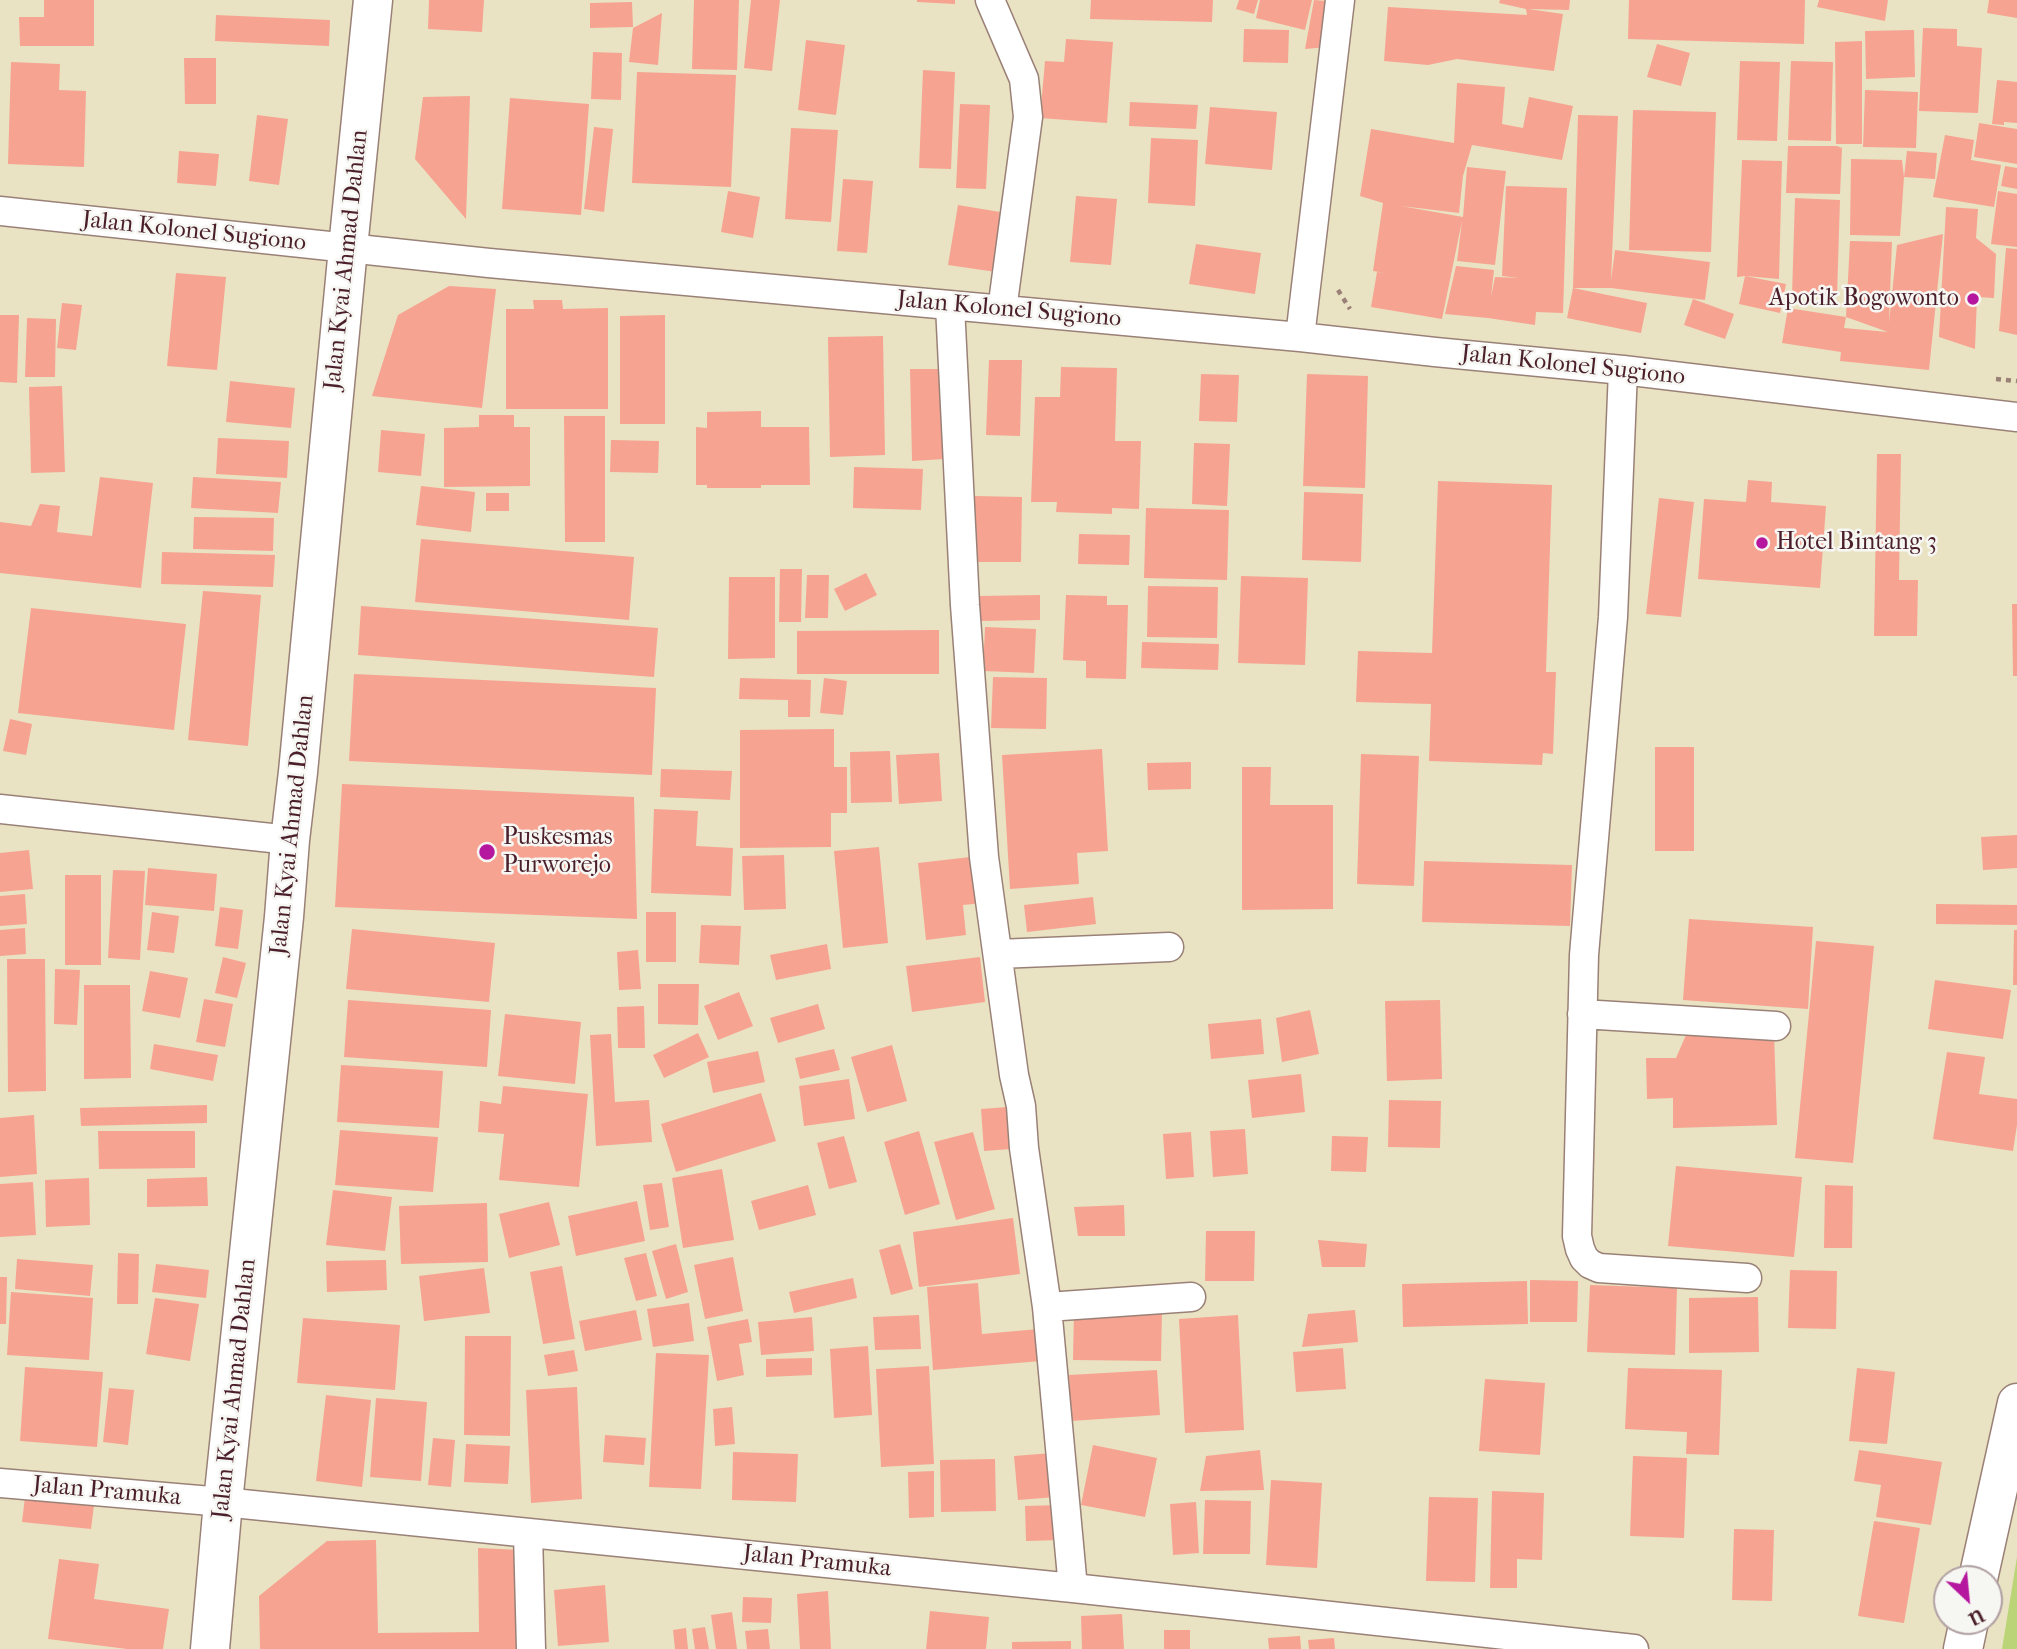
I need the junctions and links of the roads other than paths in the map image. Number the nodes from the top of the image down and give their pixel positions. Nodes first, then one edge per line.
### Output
1 (373, 0) edge
2 (990, 0) edge
3 (1340, 0) edge
4 (0, 211) edge
5 (348, 248) junction
6 (950, 306) junction
7 (1002, 310) junction
8 (1300, 337) junction
9 (1623, 370) junction
10 (2017, 417) edge
11 (0, 809) edge
12 (290, 841) junction
13 (1169, 947) dead end
14 (998, 954) junction
15 (1582, 1014) junction
16 (1776, 1026) dead end
17 (1746, 1278) dead end
18 (1191, 1297) dead end
19 (1047, 1307) junction
20 (2017, 1403) edge
21 (0, 1483) edge
22 (223, 1502) junction
23 (528, 1533) junction
24 (1981, 1565) edge
25 (1073, 1588) junction
26 (210, 1649) edge
27 (531, 1649) edge
28 (1634, 1649) edge

1 - 5 street, Jalan Kyai Ahmad Dahlan
2 - 7 street
3 - 8 street
4 - 5 street, Jalan Kolonel Sugiono
5 - 6 street, Jalan Kolonel Sugiono
5 - 12 street, Jalan Kyai Ahmad Dahlan
6 - 7 street, Jalan Kolonel Sugiono
6 - 14 street
7 - 8 street, Jalan Kolonel Sugiono
8 - 9 street, Jalan Kolonel Sugiono
9 - 10 street, Jalan Kolonel Sugiono
9 - 15 street
11 - 12 street
12 - 22 street, Jalan Kyai Ahmad Dahlan
13 - 14 street
14 - 19 street
15 - 16 street
15 - 17 street
18 - 19 street
19 - 25 street
20 - 24 street
21 - 22 street, Jalan Pramuka
22 - 23 street, Jalan Pramuka
22 - 26 street, Jalan Kyai Ahmad Dahlan
23 - 25 street, Jalan Pramuka
23 - 27 street
25 - 28 street, Jalan Pramuka

